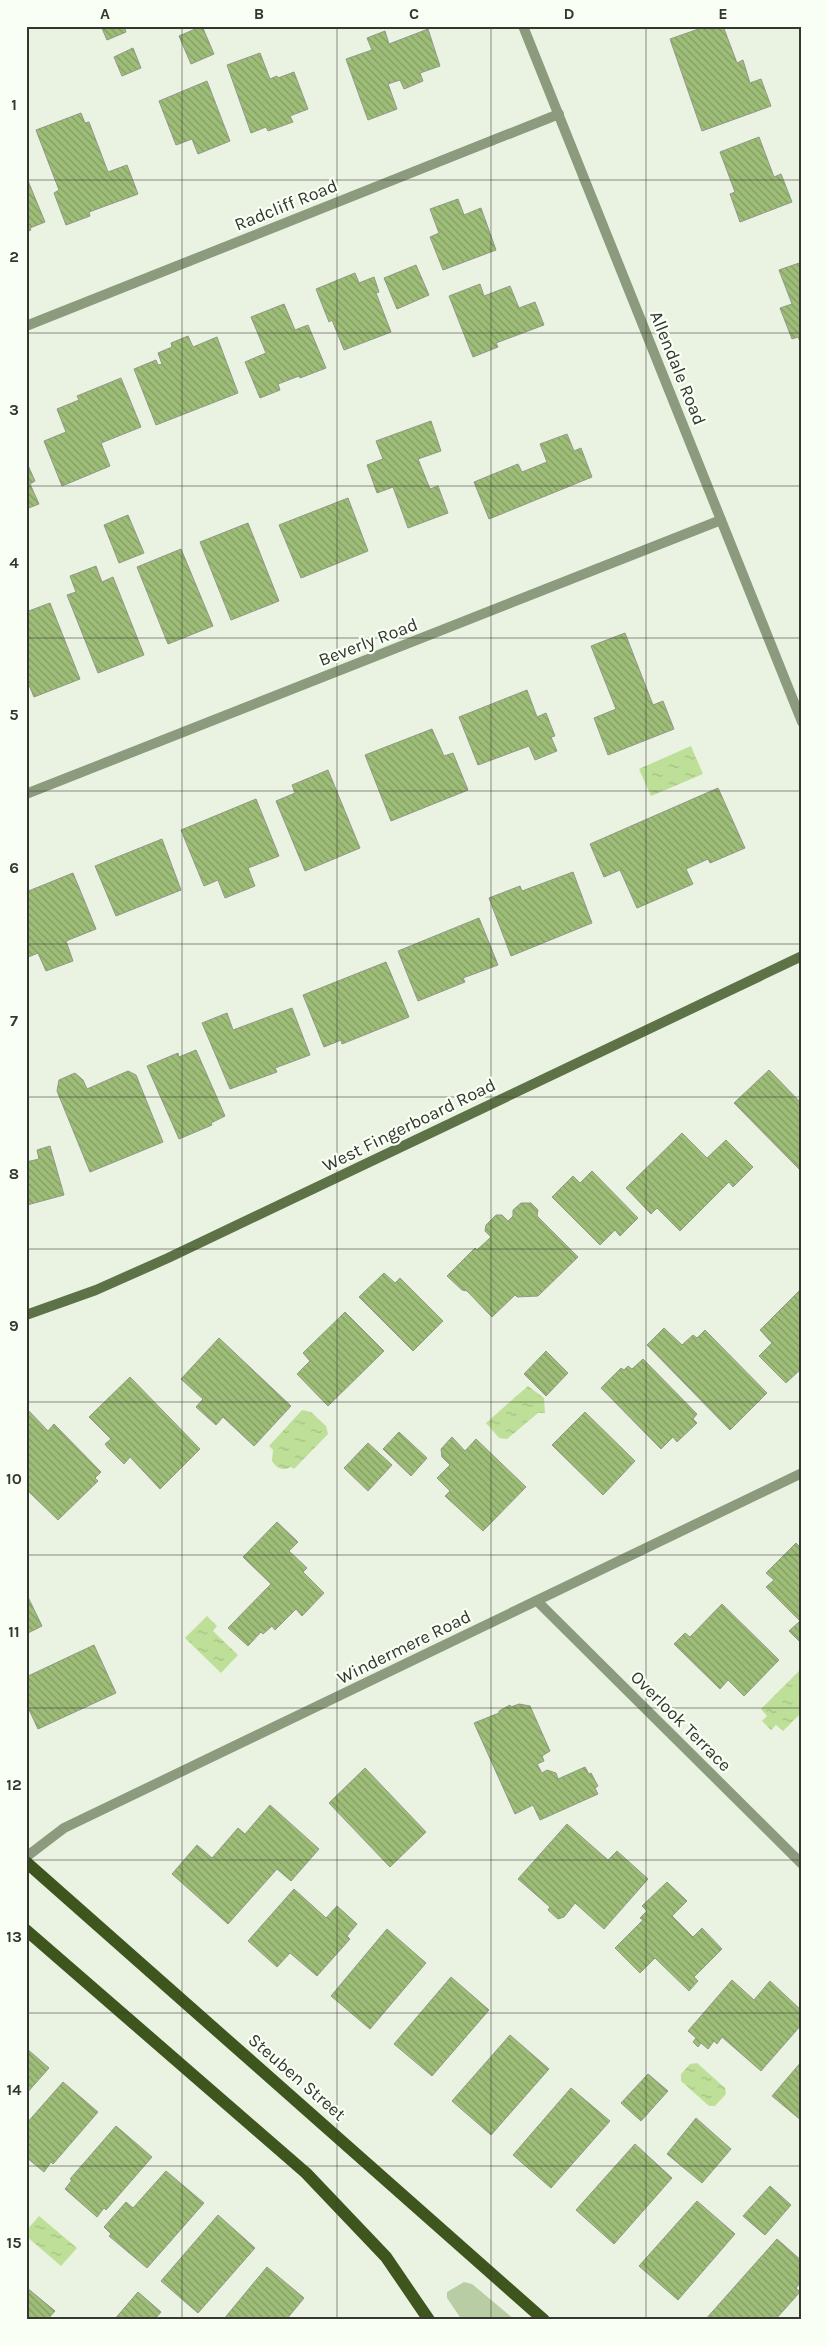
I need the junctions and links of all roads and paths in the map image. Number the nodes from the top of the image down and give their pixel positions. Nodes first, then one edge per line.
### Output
1 (523, 26) edge
2 (558, 114) junction
3 (26, 326) edge
4 (721, 520) junction
5 (802, 722) edge
6 (26, 794) edge
7 (802, 956) edge
8 (26, 1315) edge
9 (802, 1473) edge
10 (537, 1601) junction
11 (26, 1857) edge
12 (26, 1862) edge
13 (802, 1864) edge
14 (26, 1930) edge
15 (429, 2320) edge
16 (544, 2320) edge

1 - 2 street, Allendale Road
2 - 3 street, Radcliff Road
2 - 4 street, Allendale Road
4 - 5 street, Allendale Road
4 - 6 street, Beverly Road
7 - 8 street, West Fingerboard Road
9 - 10 street, Windermere Road
10 - 11 street, Windermere Road
10 - 13 street, Overlook Terrace
12 - 16 main road, Steuben Street
14 - 15 main road

